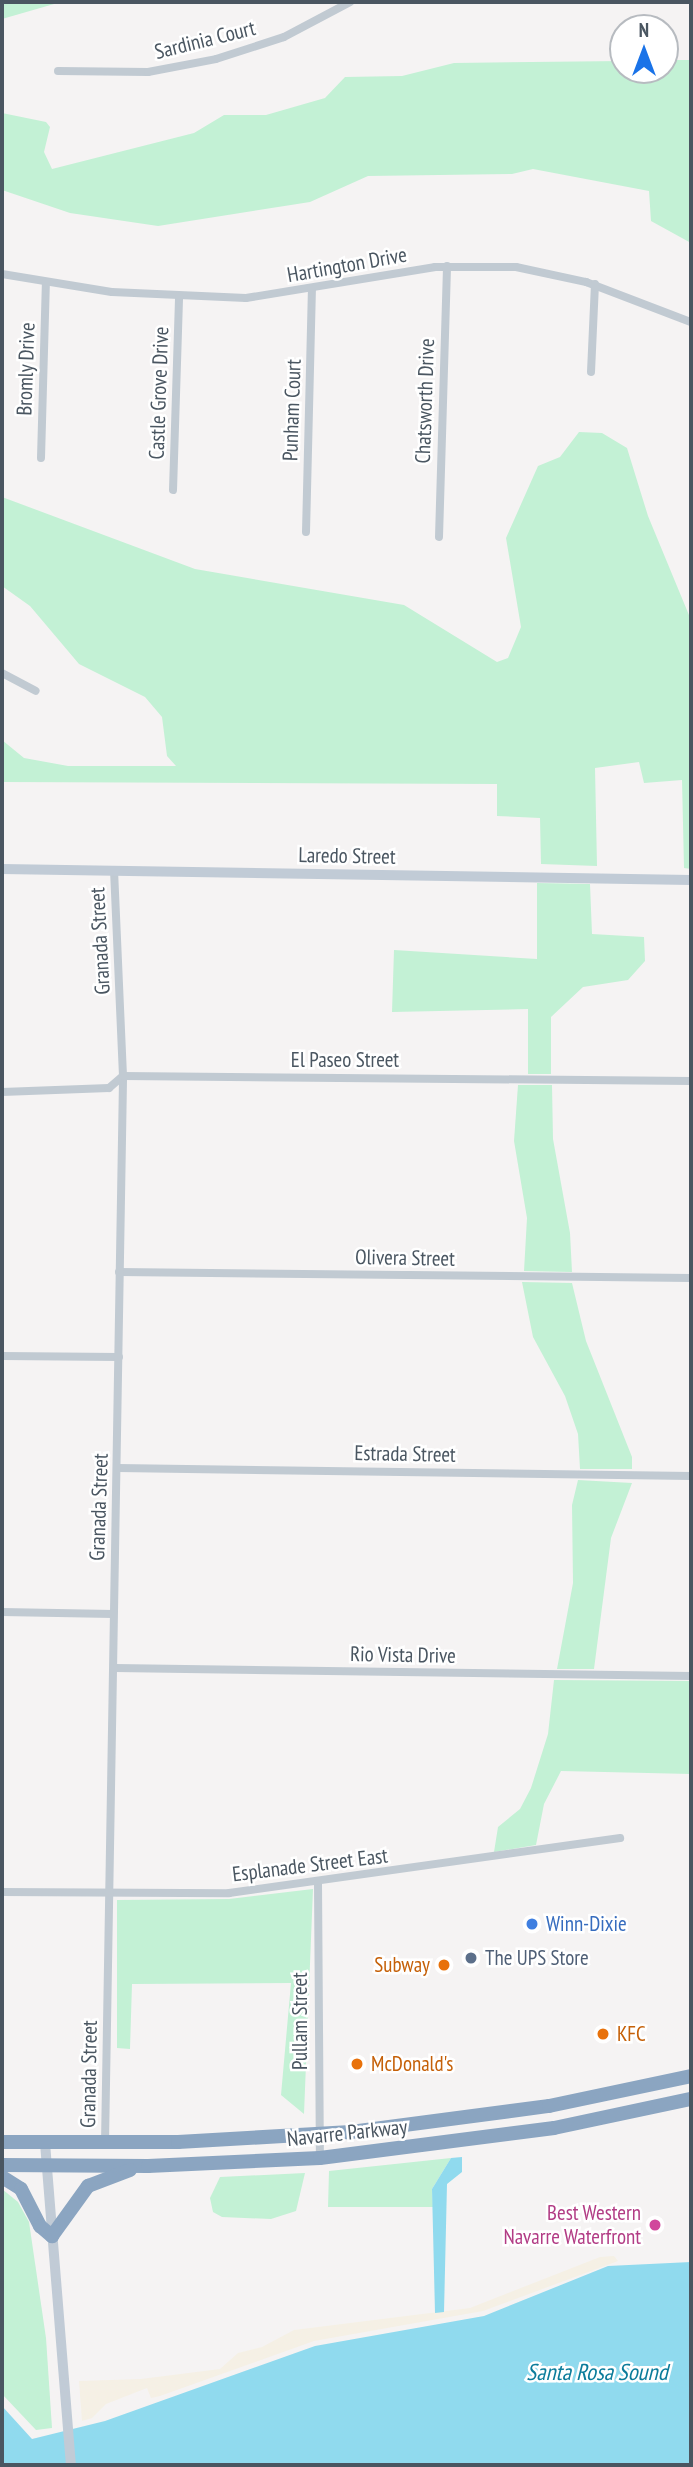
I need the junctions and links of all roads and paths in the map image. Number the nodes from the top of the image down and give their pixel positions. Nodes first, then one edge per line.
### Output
1 (350, 2) edge
2 (58, 71) dead end
3 (447, 266) junction
4 (2, 274) edge
5 (46, 282) junction
6 (595, 284) junction
7 (312, 289) junction
8 (179, 296) junction
9 (691, 322) edge
10 (592, 372) dead end
11 (41, 458) dead end
12 (173, 490) dead end
13 (306, 533) dead end
14 (439, 537) dead end
15 (2, 673) edge
16 (36, 691) dead end
17 (2, 869) edge
18 (114, 871) junction
19 (691, 880) edge
20 (123, 1076) junction
21 (691, 1081) edge
22 (2, 1092) edge
23 (119, 1272) junction
24 (691, 1278) edge
25 (2, 1356) edge
26 (119, 1357) junction
27 (118, 1468) junction
28 (691, 1476) edge
29 (2, 1612) edge
30 (113, 1614) junction
31 (115, 1668) junction
32 (691, 1676) edge
33 (620, 1838) dead end
34 (318, 1883) junction
35 (2, 1892) edge
36 (110, 1895) junction
37 (691, 2076) edge
38 (691, 2099) edge
39 (318, 2135) junction
40 (2, 2142) edge
41 (45, 2143) junction
42 (106, 2143) junction
43 (320, 2158) junction
44 (2, 2165) edge
45 (47, 2165) junction
46 (141, 2166) junction
47 (2, 2177) edge
48 (52, 2236) junction
49 (71, 2465) edge

1 - 2 street, Sardinia Court
3 - 6 street, Hartington Drive
3 - 7 street, Hartington Drive
3 - 14 street, Chatsworth Drive
4 - 5 street, Hartington Drive
5 - 8 street, Hartington Drive
5 - 11 street, Bromly Drive
6 - 9 street, Hartington Drive
6 - 10 street
7 - 8 street, Hartington Drive
7 - 13 street, Punham Court
8 - 12 street, Castle Grove Drive
15 - 16 street
17 - 18 street, Laredo Street
18 - 19 street, Laredo Street
18 - 20 street, Granada Street
20 - 21 street, El Paseo Street
20 - 22 street, El Paseo Street
20 - 23 street, Granada Street
23 - 24 street, Olivera Street
23 - 26 street, Granada Street
25 - 26 street
26 - 27 street, Granada Street
27 - 28 street, Estrada Street
27 - 30 street, Granada Street
29 - 30 street
30 - 31 street, Granada Street
31 - 32 street, Rio Vista Drive
31 - 36 street, Granada Street
33 - 34 street, Esplanade Street East
34 - 36 street, Esplanade Street East
34 - 39 street, Pullam Street
35 - 36 street, Esplanade Street East
36 - 42 street, Granada Street
37 - 39 highway, Navarre Parkway
38 - 43 highway, Navarre Parkway
39 - 42 highway, Navarre Parkway
39 - 43 street, Pullam Street
40 - 41 highway, Navarre Parkway
41 - 42 highway, Navarre Parkway
41 - 45 street
43 - 46 highway, Navarre Parkway
44 - 45 highway, Navarre Parkway
45 - 46 highway, Navarre Parkway
45 - 48 street
46 - 48 highway
47 - 48 highway
48 - 49 street

